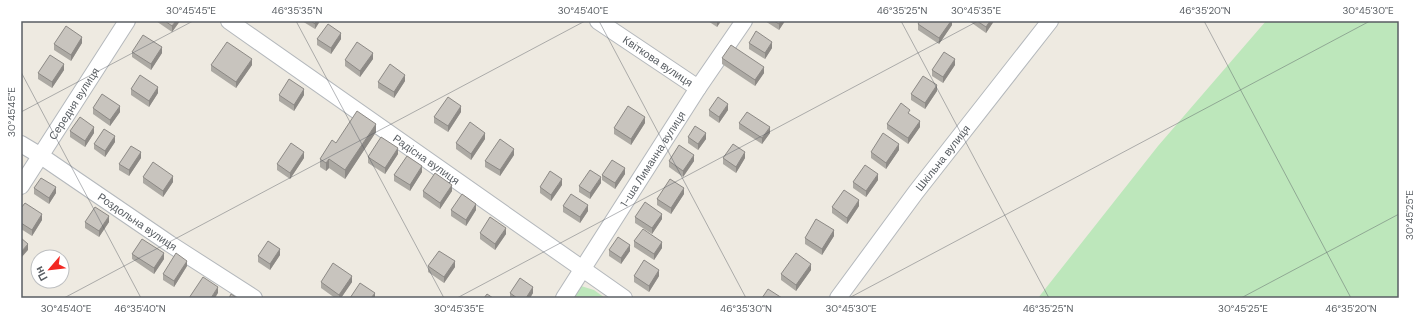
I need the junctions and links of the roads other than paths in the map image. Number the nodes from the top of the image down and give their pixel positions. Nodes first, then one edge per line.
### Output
1 (127, 21) edge
2 (229, 21) edge
3 (598, 21) edge
4 (744, 21) edge
5 (1050, 21) edge
6 (698, 88) junction
7 (21, 144) edge
8 (41, 156) junction
9 (21, 186) edge
10 (583, 268) junction
11 (254, 298) edge
12 (564, 298) edge
13 (624, 298) edge
14 (838, 298) edge

1 - 8 street, Середня вулиця
2 - 10 street, Радісна вулиця
3 - 6 street, Квіткова вулиця
4 - 6 street, 1-ша Лиманна вулиця
5 - 14 street, Шкільна вулиця
6 - 10 street, 1-ша Лиманна вулиця
7 - 8 street, Роздольна вулиця
8 - 9 street, Середня вулиця
8 - 11 street, Роздольна вулиця
10 - 12 street, 1-ша Лиманна вулиця
10 - 13 street, Радісна вулиця

